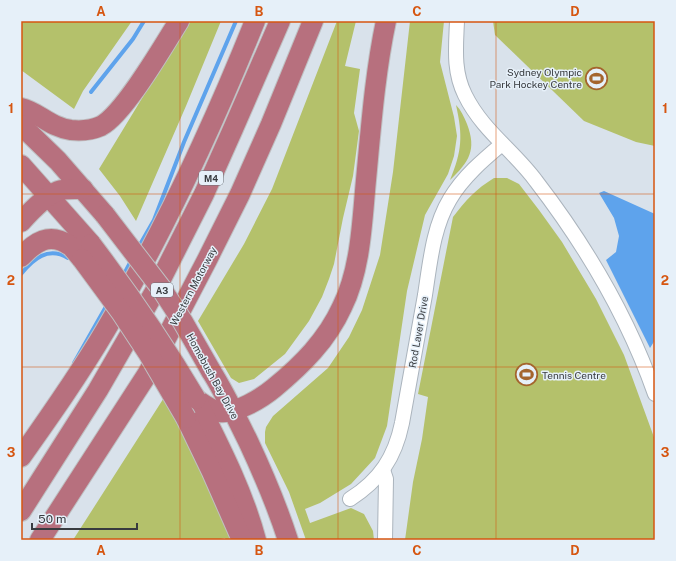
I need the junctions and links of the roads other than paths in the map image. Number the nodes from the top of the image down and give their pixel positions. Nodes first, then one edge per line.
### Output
1 (179, 21) edge
2 (255, 21) edge
3 (280, 21) edge
4 (313, 21) edge
5 (386, 21) edge
6 (457, 21) edge
7 (21, 108) edge
8 (21, 125) edge
9 (502, 144) junction
10 (21, 165) edge
11 (83, 189) junction
12 (49, 196) junction
13 (21, 222) edge
14 (86, 252) junction
15 (21, 257) edge
16 (655, 394) edge
17 (196, 399) junction
18 (233, 410) junction
19 (21, 457) edge
20 (383, 470) junction
21 (350, 499) dead end
22 (21, 511) edge
23 (42, 539) edge
24 (242, 540) edge
25 (256, 540) edge
26 (288, 540) edge
27 (385, 540) edge

1 - 7 highway
2 - 19 highway
3 - 22 highway, M4
4 - 23 highway, Western Motorway
5 - 18 highway
6 - 9 street
8 - 11 highway, A3
9 - 16 street
9 - 20 street, Rod Laver Drive
10 - 12 highway
11 - 12 highway
11 - 18 highway, Homebush Bay Drive / A3, bridge
12 - 13 highway
12 - 14 highway
14 - 15 highway
14 - 17 highway, bridge
14 - 24 highway, bridge
17 - 18 highway
17 - 25 highway
18 - 26 highway, Homebush Bay Drive / A3
20 - 21 street, Rod Laver Drive
20 - 27 street

